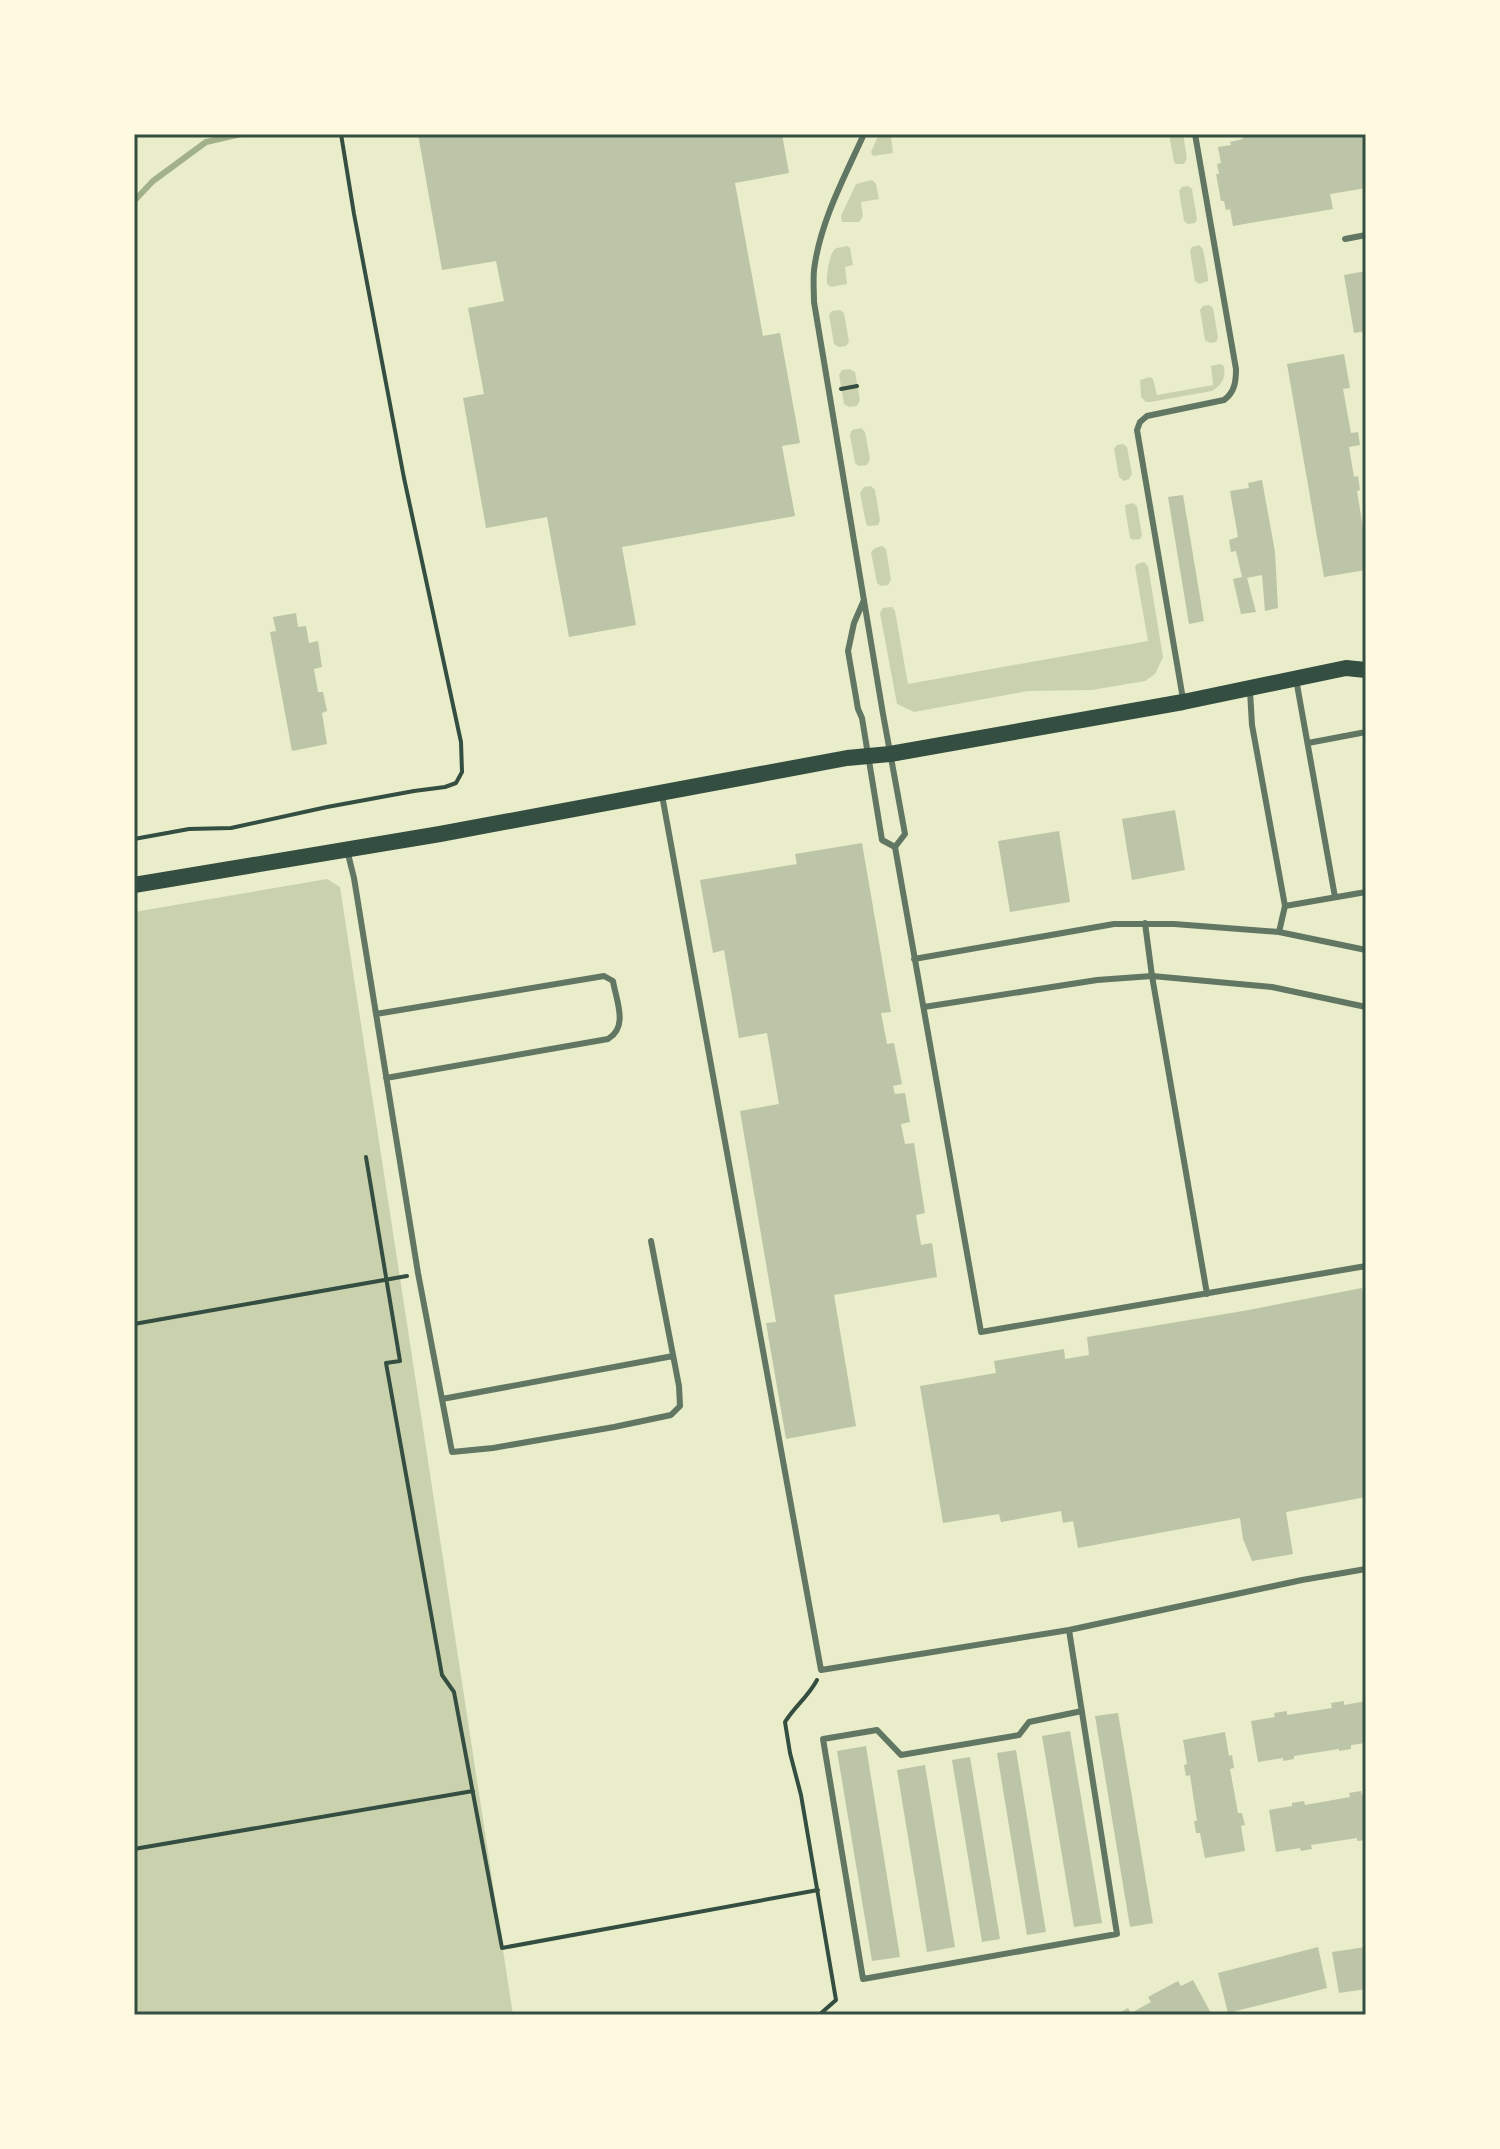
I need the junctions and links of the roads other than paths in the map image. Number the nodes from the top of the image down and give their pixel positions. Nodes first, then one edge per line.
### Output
1 (864, 134) edge
2 (1195, 134) edge
3 (1366, 235) edge
4 (1345, 239) dead end
5 (864, 600) junction
6 (1366, 658) edge
7 (1346, 668) junction
8 (1366, 670) edge
9 (1296, 679) junction
10 (1250, 689) junction
11 (1183, 702) junction
12 (1366, 732) edge
13 (1308, 743) junction
14 (890, 754) junction
15 (868, 756) junction
16 (662, 792) junction
17 (895, 847) junction
18 (347, 850) junction
19 (134, 885) edge
20 (1366, 892) edge
21 (1335, 897) junction
22 (1285, 906) junction
23 (1145, 923) junction
24 (1279, 932) junction
25 (1366, 950) edge
26 (914, 959) junction
27 (1152, 976) junction
28 (924, 1007) junction
29 (1366, 1007) edge
30 (376, 1014) junction
31 (386, 1078) junction
32 (651, 1241) dead end
33 (1366, 1266) edge
34 (1207, 1294) junction
35 (673, 1356) junction
36 (442, 1399) junction
37 (1366, 1569) edge
38 (1069, 1630) junction
39 (1082, 1711) junction

1 - 5 lane
2 - 11 lane
3 - 4 lane
5 - 14 lane
5 - 15 lane
6 - 7 main road
7 - 8 main road
7 - 9 main road
9 - 10 main road
9 - 13 lane
10 - 11 main road
10 - 22 lane
11 - 14 main road
12 - 13 lane
13 - 21 lane
14 - 15 main road
14 - 17 lane
15 - 16 main road
15 - 17 lane
16 - 18 main road
16 - 38 lane
17 - 26 lane
18 - 19 main road
18 - 30 lane
20 - 21 lane
21 - 22 lane
22 - 24 lane
23 - 24 lane
23 - 26 lane
23 - 27 lane
24 - 25 lane
26 - 28 lane
27 - 28 lane
27 - 29 lane
27 - 34 lane
28 - 34 lane
30 - 31 lane
30 - 31 lane
31 - 36 lane
32 - 35 lane
33 - 34 lane
35 - 36 lane
35 - 36 lane
37 - 38 lane
38 - 39 lane
39 - 39 lane

